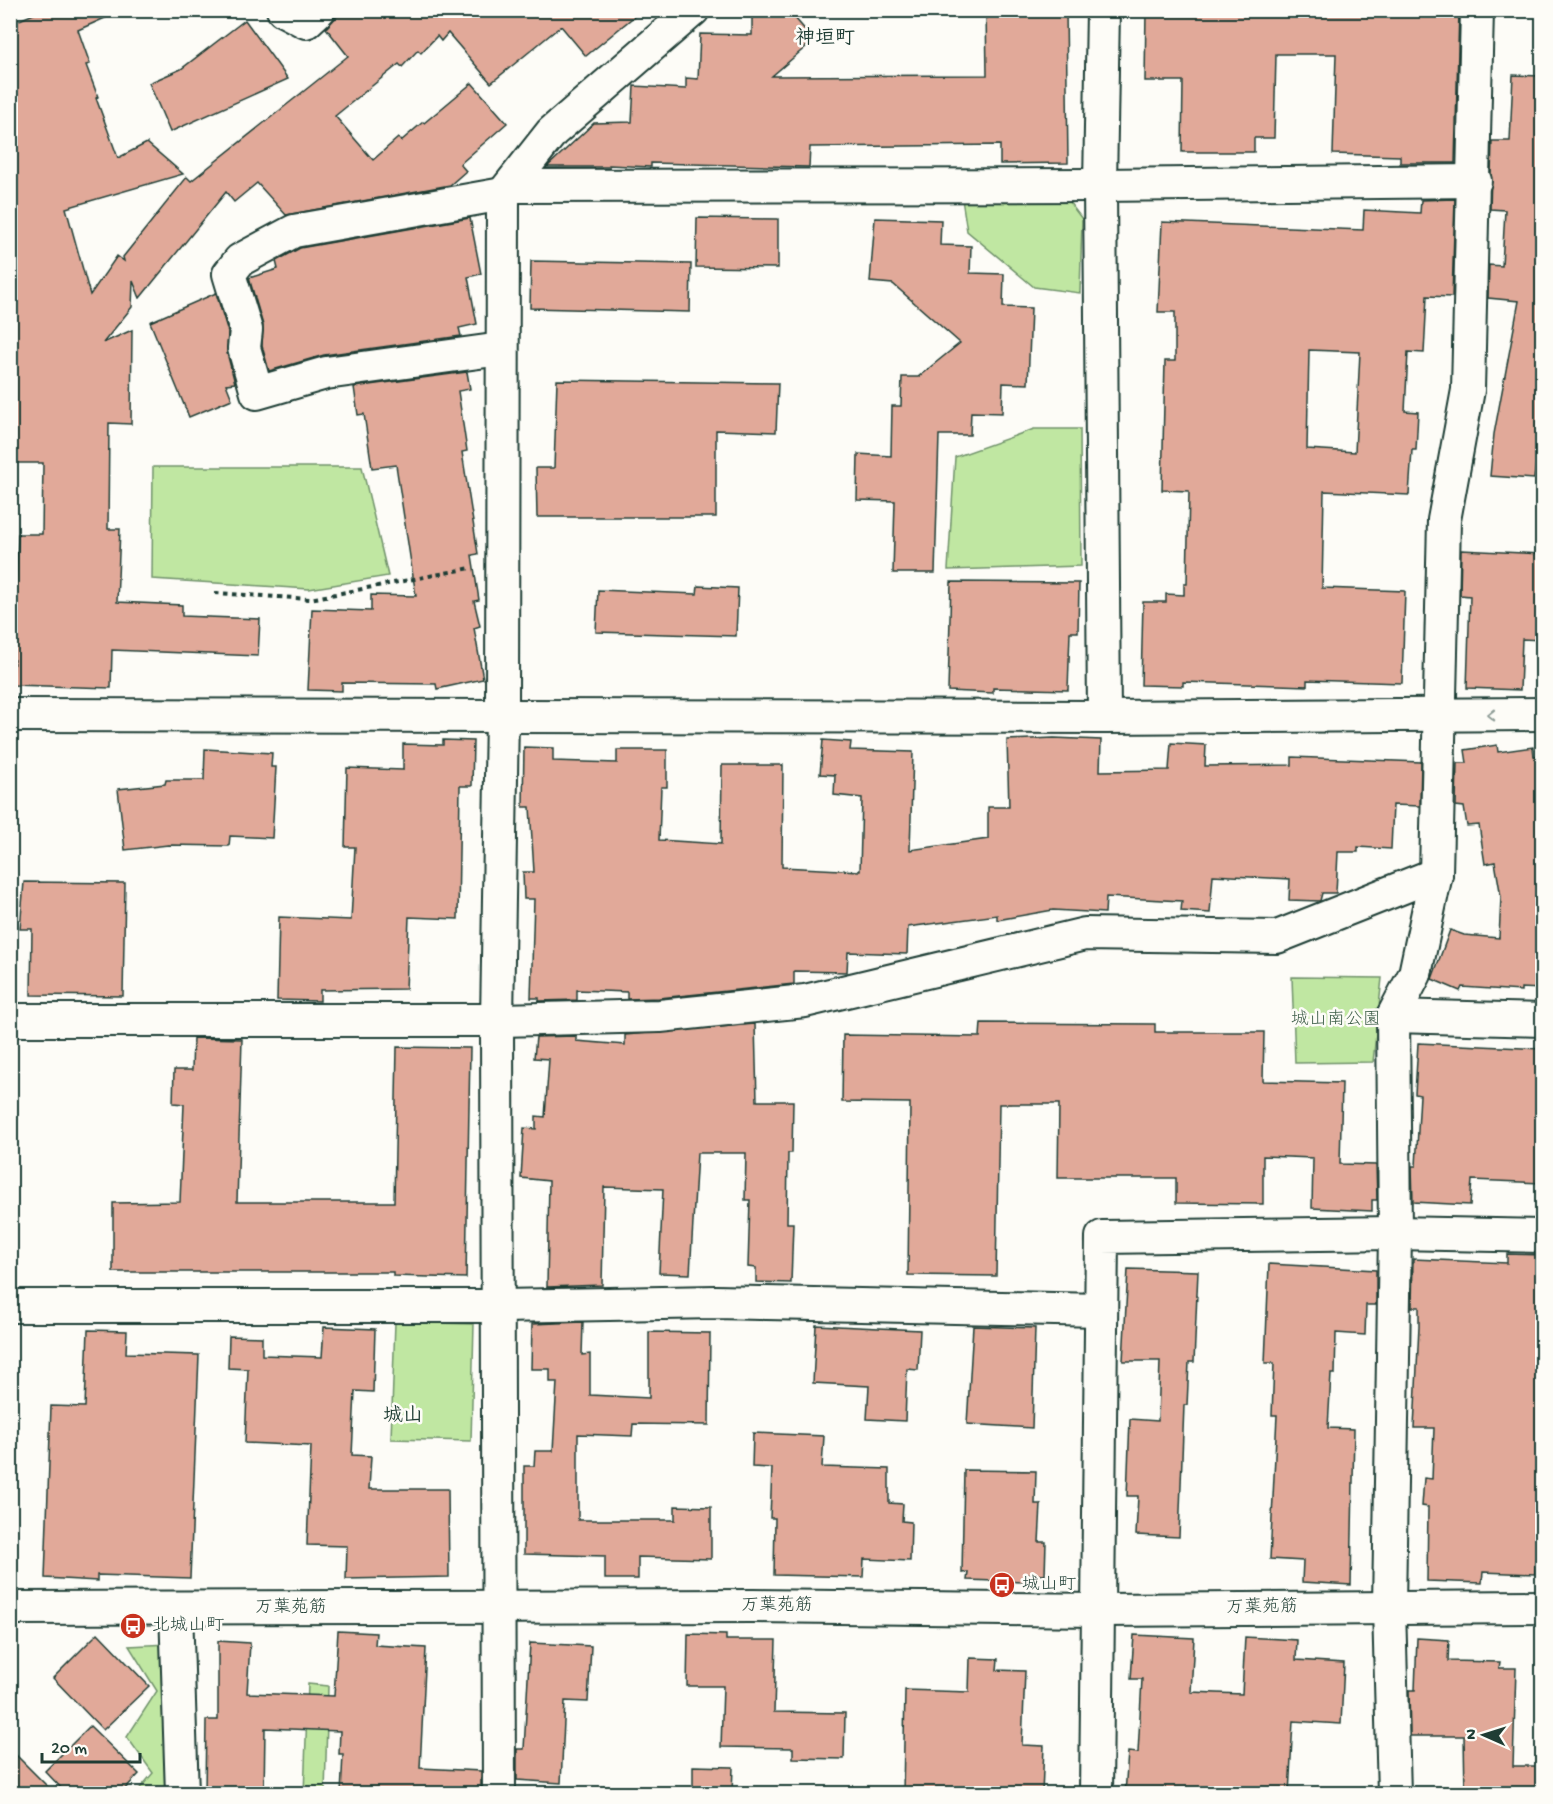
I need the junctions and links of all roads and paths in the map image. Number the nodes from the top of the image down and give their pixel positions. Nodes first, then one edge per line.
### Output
1 (283, 10) edge
2 (319, 10) edge
3 (693, 10) edge
4 (1103, 10) edge
5 (1477, 10) edge
6 (1475, 181) junction
7 (1100, 185) junction
8 (507, 190) junction
9 (501, 349) junction
10 (501, 562) junction
11 (215, 593) dead end
12 (1542, 714) edge
13 (10, 716) edge
14 (502, 716) junction
15 (1439, 716) junction
16 (1104, 717) junction
17 (1436, 874) junction
18 (1393, 1016) junction
19 (10, 1020) edge
20 (497, 1020) junction
21 (1542, 1020) edge
22 (1395, 1233) junction
23 (1542, 1236) edge
24 (10, 1306) edge
25 (500, 1306) junction
26 (1101, 1310) junction
27 (1389, 1607) junction
28 (1542, 1607) edge
29 (10, 1608) edge
30 (498, 1608) junction
31 (176, 1609) junction
32 (1099, 1610) junction
33 (182, 1794) edge
34 (499, 1794) edge
35 (1096, 1794) edge
36 (1394, 1794) edge

1 - 2 street
3 - 8 street
4 - 7 street
5 - 6 street
6 - 7 street
6 - 15 street
7 - 8 street
7 - 16 street
8 - 9 street
8 - 9 street
9 - 10 street
10 - 11 path
10 - 14 street
12 -> 15 street
13 - 14 street
14 - 16 street
14 - 20 street
15 - 16 street
15 - 17 street
17 - 18 street
17 - 20 street
18 - 21 street
18 - 22 street
19 - 20 street
20 - 25 street
22 - 23 street
22 - 26 street
22 - 27 street
24 - 25 street
25 - 26 street
25 - 30 street
26 - 32 street
27 - 28 street, 万葉苑筋
27 - 32 street, 万葉苑筋
27 - 36 street
29 - 31 street, 万葉苑筋
30 - 31 street, 万葉苑筋
30 - 32 street, 万葉苑筋
30 - 34 street
31 - 33 street
32 - 35 street

